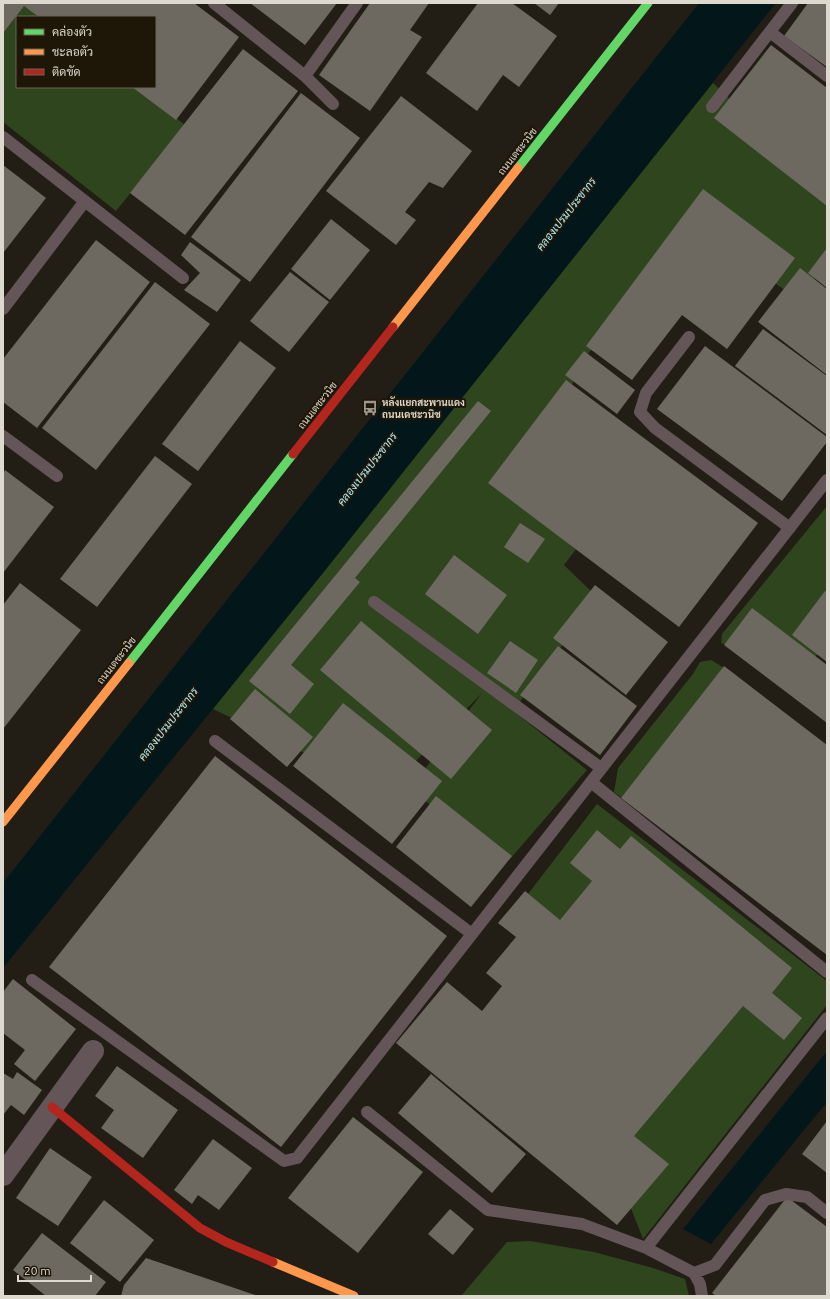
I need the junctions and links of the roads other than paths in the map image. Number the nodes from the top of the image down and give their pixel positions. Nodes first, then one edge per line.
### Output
1 (214, 3) edge
2 (357, 3) edge
3 (648, 3) edge
4 (792, 3) edge
5 (770, 32) junction
6 (305, 76) junction
7 (827, 76) edge
8 (333, 104) dead end
9 (712, 107) dead end
10 (3, 137) edge
11 (85, 201) junction
12 (182, 278) dead end
13 (3, 309) edge
14 (689, 337) dead end
15 (3, 436) edge
16 (57, 476) dead end
17 (827, 480) edge
18 (790, 528) junction
19 (374, 602) dead end
20 (215, 741) dead end
21 (601, 768) junction
22 (591, 782) junction
23 (3, 799) edge
24 (14, 807) junction
25 (3, 822) edge
26 (472, 934) junction
27 (827, 972) edge
28 (32, 980) dead end
29 (827, 1018) edge
30 (93, 1051) dead end
31 (52, 1107) junction
32 (368, 1112) dead end
33 (3, 1175) edge
34 (827, 1214) edge
35 (646, 1248) junction
36 (694, 1273) junction
37 (354, 1296) edge
38 (702, 1296) edge

1 - 6 lane
2 - 6 lane
3 - 24 main road, ถนนเตชะวนิช
4 - 5 lane
5 - 7 lane
5 - 9 lane
6 - 8 lane
10 - 11 lane
11 - 12 lane
11 - 13 lane
14 - 18 lane
15 - 16 lane
17 - 18 lane
18 - 21 lane
19 - 21 lane
20 - 26 lane
21 - 22 lane
22 - 26 lane
22 - 27 lane
23 - 24 lane
24 - 25 main road, ถนนเตชะวนิช
26 - 28 lane
29 - 35 lane
30 - 31 street
31 - 33 street
31 - 37 main road
32 - 35 lane
34 - 36 lane
35 - 36 lane
36 - 38 lane

